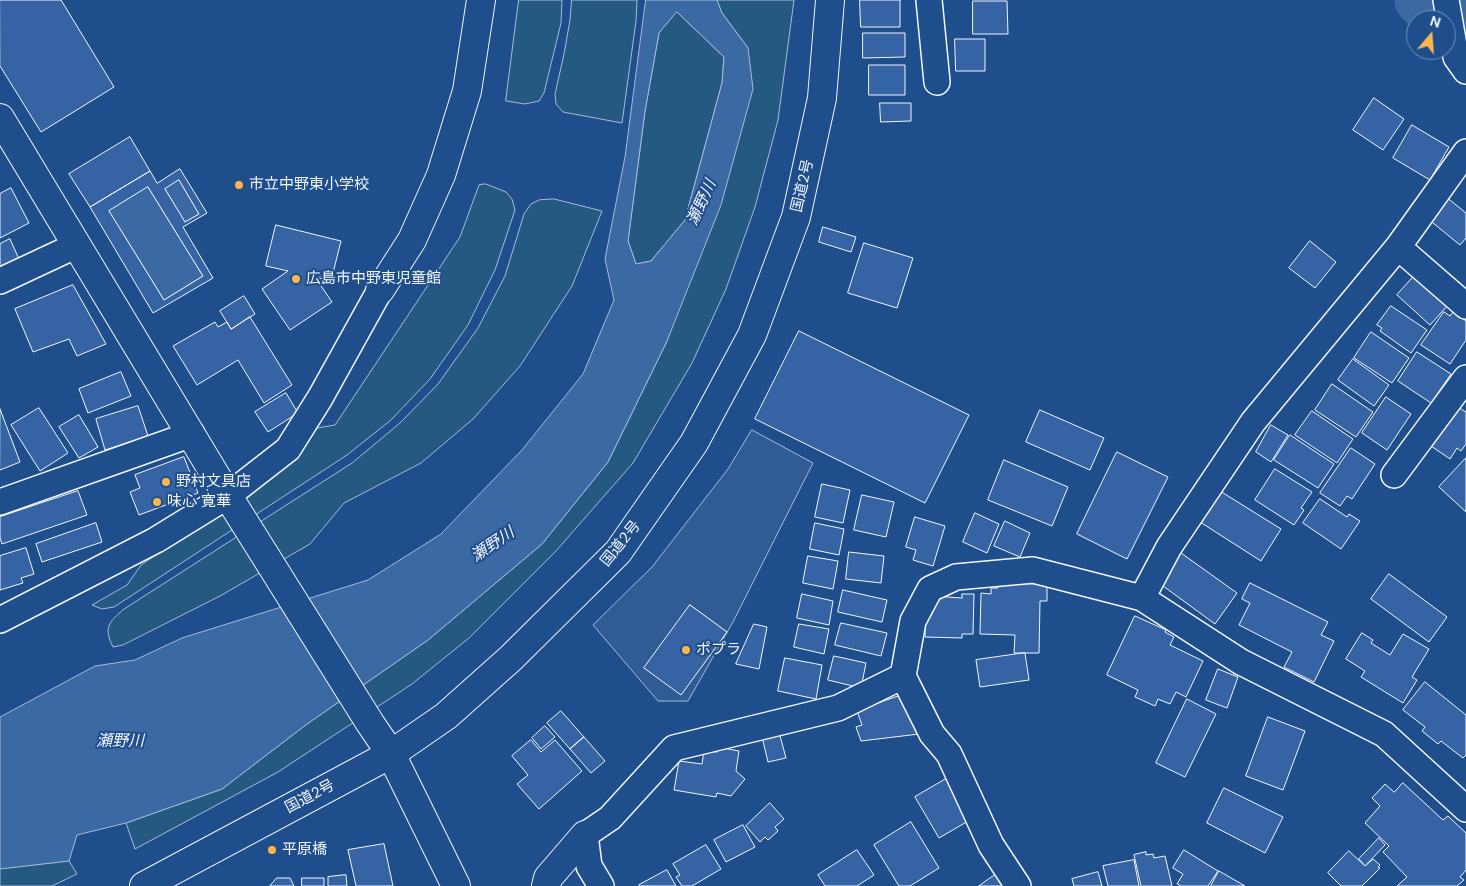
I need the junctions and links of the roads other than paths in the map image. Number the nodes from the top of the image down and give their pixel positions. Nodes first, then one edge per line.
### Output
1 (481, 0) edge
2 (830, 0) edge
3 (929, 0) edge
4 (1456, 1) edge
5 (1466, 71) edge
6 (937, 82) dead end
7 (0, 118) edge
8 (1466, 152) edge
9 (78, 245) junction
10 (1398, 247) junction
11 (0, 281) edge
12 (380, 290) joint
13 (1466, 306) edge
14 (1466, 378) edge
15 (192, 434) junction
16 (1394, 475) dead end
17 (230, 498) junction
18 (0, 502) edge
19 (1142, 598) junction
20 (0, 620) edge
21 (904, 676) junction
22 (392, 754) junction
23 (1466, 809) edge
24 (585, 836) junction
25 (144, 886) edge
26 (456, 886) edge
27 (546, 886) edge
28 (601, 886) edge
29 (1018, 886) edge

1 - 12 main road
2 - 22 main road, 国道2号
3 - 6 street
4 - 5 street
7 - 9 main road
8 - 10 street
9 - 11 street
9 - 15 main road
10 - 13 street
10 - 19 street
12 - 17 street
14 - 16 street
15 - 17 main road
15 - 18 street
17 - 20 street
17 - 22 main road
19 - 21 street
19 - 23 street
21 - 24 street
21 - 29 street
22 - 25 main road, 国道2号
22 - 26 main road
24 - 27 main road
24 - 28 street

